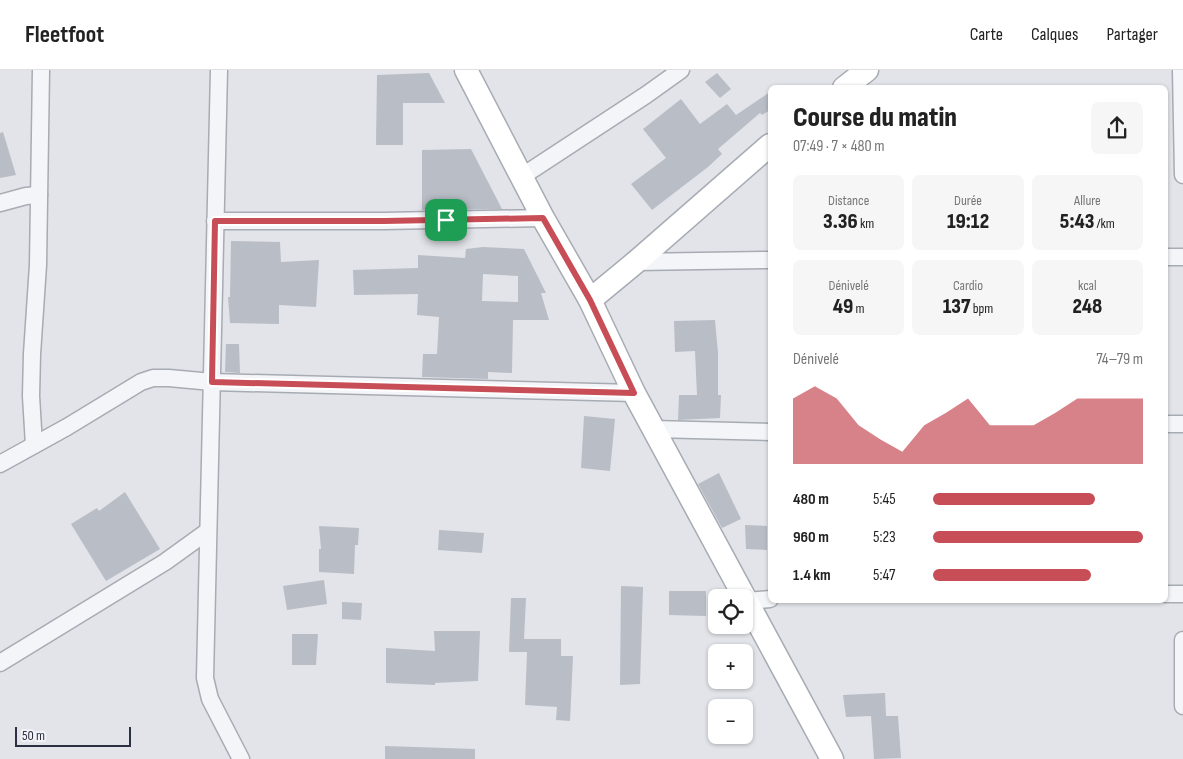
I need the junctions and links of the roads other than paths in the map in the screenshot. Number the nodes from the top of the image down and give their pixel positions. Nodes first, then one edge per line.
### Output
1 (41, 70) edge
2 (219, 70) edge
3 (466, 70) edge
4 (682, 70) edge
5 (867, 70) edge
6 (1181, 70) edge
7 (848, 85) edge
8 (768, 147) edge
9 (1183, 175) edge
10 (521, 176) junction
11 (39, 195) junction
12 (0, 204) edge
13 (543, 218) junction
14 (215, 221) junction
15 (1168, 257) edge
16 (1183, 257) edge
17 (768, 260) edge
18 (636, 262) junction
19 (590, 300) junction
20 (212, 382) junction
21 (634, 393) junction
22 (1168, 424) edge
23 (1183, 424) edge
24 (653, 429) junction
25 (768, 432) edge
26 (34, 445) junction
27 (0, 464) edge
28 (208, 531) junction
29 (740, 589) edge
30 (1168, 594) edge
31 (1183, 594) edge
32 (768, 600) edge
33 (753, 601) edge
34 (753, 614) edge
35 (1183, 640) edge
36 (0, 663) edge
37 (1183, 706) edge
38 (241, 759) edge
39 (832, 759) edge

1 - 11 street
2 - 14 street
3 - 10 street
4 - 10 street
5 - 7 street
6 - 9 street
8 - 18 street
10 - 13 street
11 - 12 street
11 - 26 street
13 - 14 street
13 - 19 street
14 - 20 street
15 - 16 street
17 - 18 street
18 - 19 street
19 - 21 street
20 - 21 street
20 - 26 street
20 - 28 street
21 - 24 street
22 - 23 street
24 - 25 street
24 - 29 street
26 - 27 street
28 - 36 street
28 - 38 street
30 - 31 street
32 - 33 street
34 - 39 street
35 - 37 street

